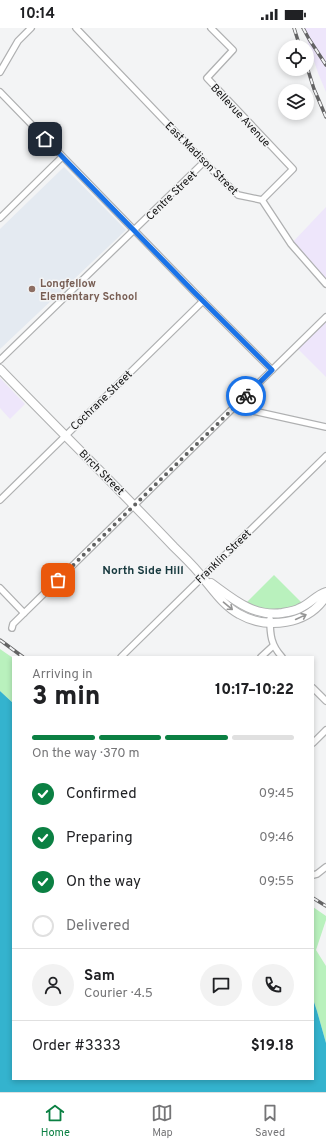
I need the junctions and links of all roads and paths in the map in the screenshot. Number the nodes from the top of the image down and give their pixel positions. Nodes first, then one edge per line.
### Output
1 (32, 28) edge
2 (76, 28) edge
3 (211, 28) edge
4 (0, 72) edge
5 (0, 92) edge
6 (62, 157) junction
7 (204, 162) junction
8 (262, 200) junction
9 (0, 218) edge
10 (134, 231) junction
11 (326, 284) edge
12 (203, 301) junction
13 (326, 317) edge
14 (0, 360) edge
15 (0, 369) edge
16 (272, 370) junction
17 (235, 407) junction
18 (326, 427) edge
19 (65, 435) junction
20 (326, 456) edge
21 (0, 500) edge
22 (135, 505) junction
23 (202, 576) junction
24 (0, 588) edge
25 (326, 592) edge
26 (326, 596) edge
27 (24, 613) junction
28 (270, 614) junction
29 (270, 623) junction
30 (12, 628) dead end
31 (273, 646) junction
32 (122, 656) edge
33 (263, 656) edge
34 (281, 656) edge
35 (314, 689) edge
36 (326, 701) edge
37 (326, 730) edge
38 (314, 742) edge
39 (326, 867) edge
40 (314, 875) edge

1 - 4 street
2 - 7 street, East Madison Street
3 - 8 street, Bellevue Avenue
5 - 6 street
6 - 9 street
6 - 10 street
7 - 8 street, East Madison Street
7 - 10 street, Centre Street
8 - 11 street
10 - 12 street
10 - 14 street, Centre Street
12 - 16 street
12 - 19 street, Cochrane Street
13 - 16 street
15 - 19 main road, Birch Street
16 - 17 street
17 - 18 street
17 - 22 street
19 - 21 street, Cochrane Street
19 - 22 main road, Birch Street
20 - 23 street, Franklin Street
22 - 23 main road, Birch Street
22 - 27 street
23 - 28 main road, Birch Street
23 -> 29 main road, Birch Street
23 - 32 street, Franklin Street
24 - 27 street
25 - 28 main road
29 -> 26 main road
27 - 30 street
28 - 29 street
29 - 31 street
31 - 33 street
31 - 34 street
35 - 36 street
37 - 38 street
39 - 40 street

